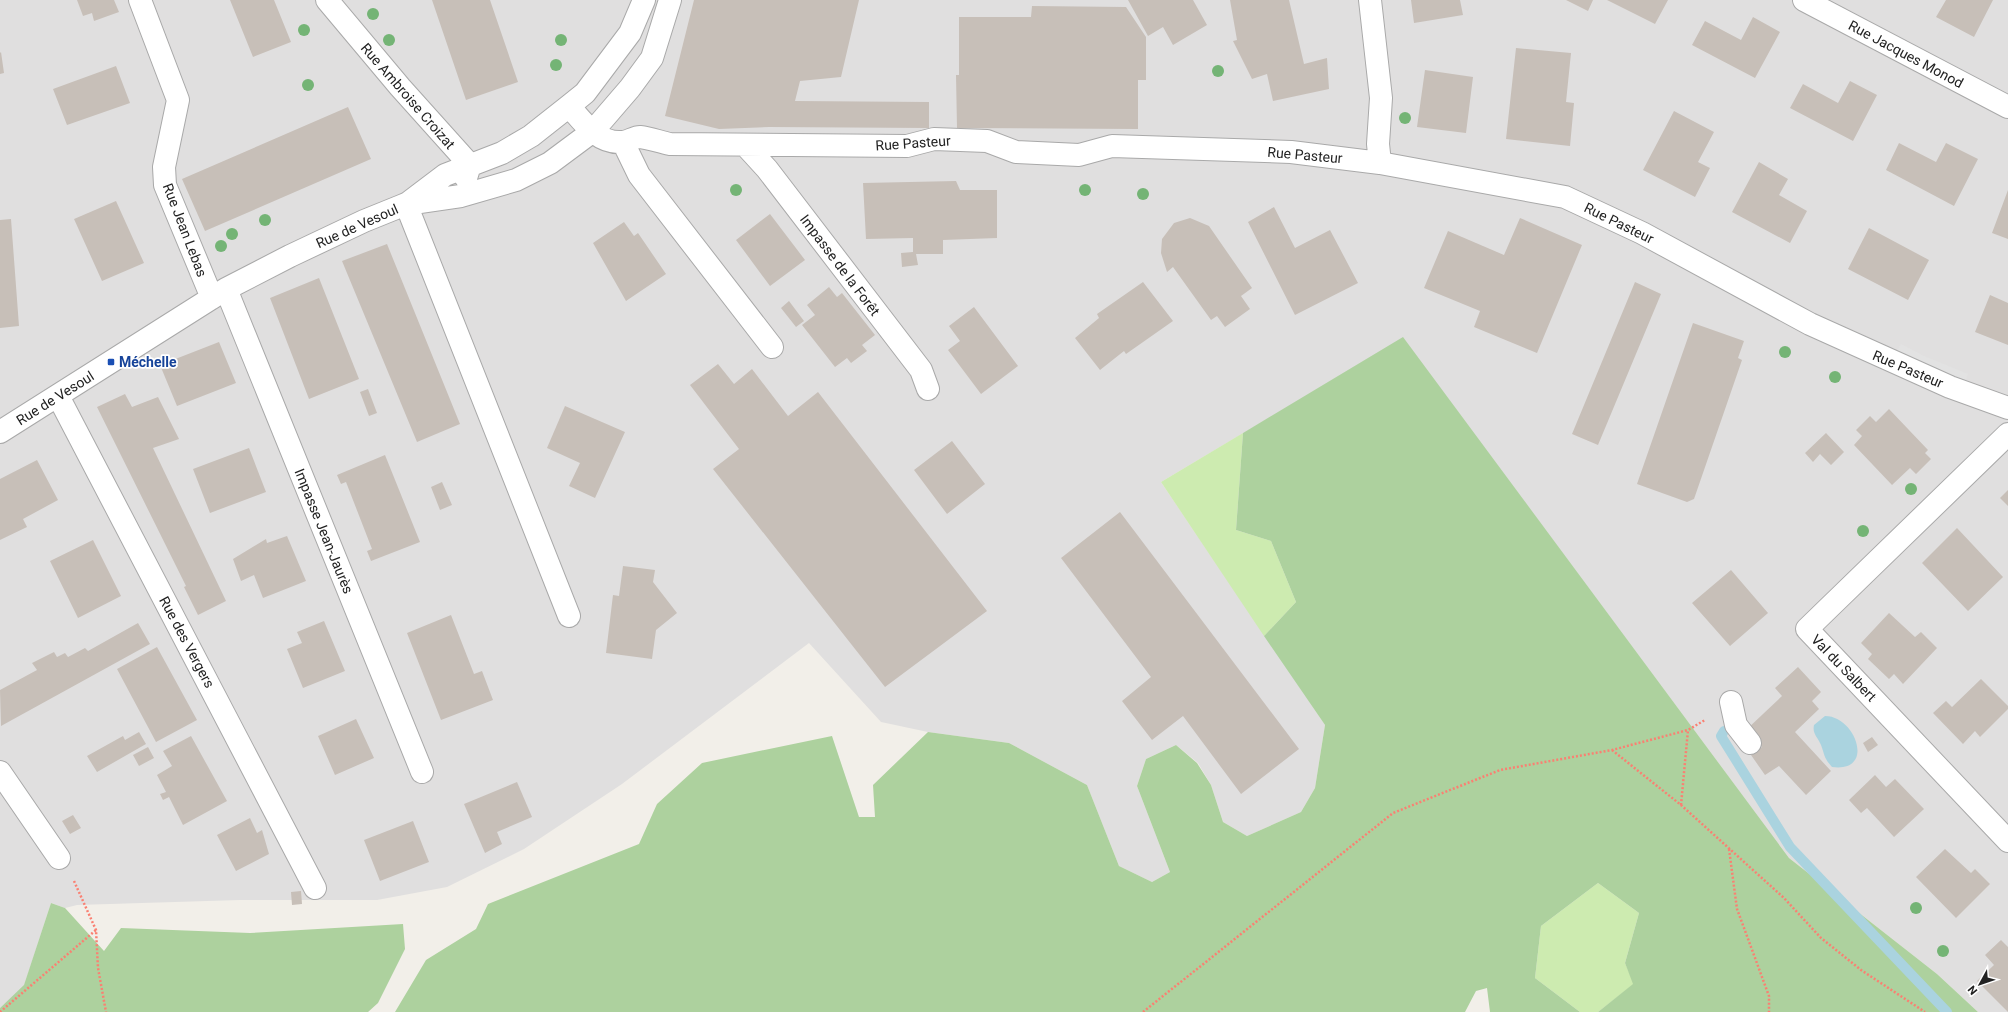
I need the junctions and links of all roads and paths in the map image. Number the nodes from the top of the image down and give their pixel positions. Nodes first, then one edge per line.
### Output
1 (140, 0) edge
2 (327, 0) edge
3 (644, 0) edge
4 (670, 0) edge
5 (1370, 0) edge
6 (1804, 0) edge
7 (569, 106) junction
8 (2008, 107) edge
9 (592, 131) junction
10 (623, 142) junction
11 (746, 146) junction
12 (1380, 163) junction
13 (470, 165) junction
14 (461, 196) junction
15 (406, 204) junction
16 (219, 294) junction
17 (772, 347) dead end
18 (928, 389) dead end
19 (58, 396) junction
20 (2008, 408) edge
21 (0, 432) edge
22 (2008, 434) edge
23 (569, 616) dead end
24 (1731, 702) dead end
25 (1707, 719) dead end
26 (1688, 730) junction
27 (1750, 743) dead end
28 (1612, 750) junction
29 (0, 772) edge
30 (422, 772) dead end
31 (1681, 805) junction
32 (2008, 841) edge
33 (1729, 849) junction
34 (59, 858) joint
35 (315, 888) dead end
36 (96, 930) junction
37 (0, 1012) edge
38 (106, 1012) edge
39 (1143, 1012) edge
40 (1769, 1012) edge
41 (1925, 1012) edge

1 - 16 street, Rue Jean Lebas
2 - 13 street, Rue Ambroise Croizat
3 - 7 street
4 - 9 street, Rue de Vesoul
5 - 12 street
6 - 8 street, Rue Jacques Monod
7 - 9 street, Rue Pasteur
7 - 13 street
9 - 10 street, Rue Pasteur
9 - 14 street, Rue de Vesoul
10 - 11 street, Rue Pasteur
10 - 17 street
11 - 12 street, Rue Pasteur
11 - 18 street, Impasse de la Forêt
12 - 20 street, Rue Pasteur
13 - 14 street
13 - 15 street
14 - 15 street, Rue de Vesoul
15 - 16 street, Rue de Vesoul
15 - 23 street
16 - 19 street, Rue de Vesoul
16 - 30 street, Impasse Jean-Jaurès
19 - 21 street, Rue de Vesoul
19 - 35 street, Rue des Vergers
22 - 32 street, Val du Salbert
24 - 27 street
25 - 26 path
26 - 28 path
26 - 31 path
28 - 31 path
28 - 39 path
29 - 34 street
31 - 33 path
33 - 40 path
33 - 41 path
34 - 36 path
36 - 37 path
36 - 38 path

